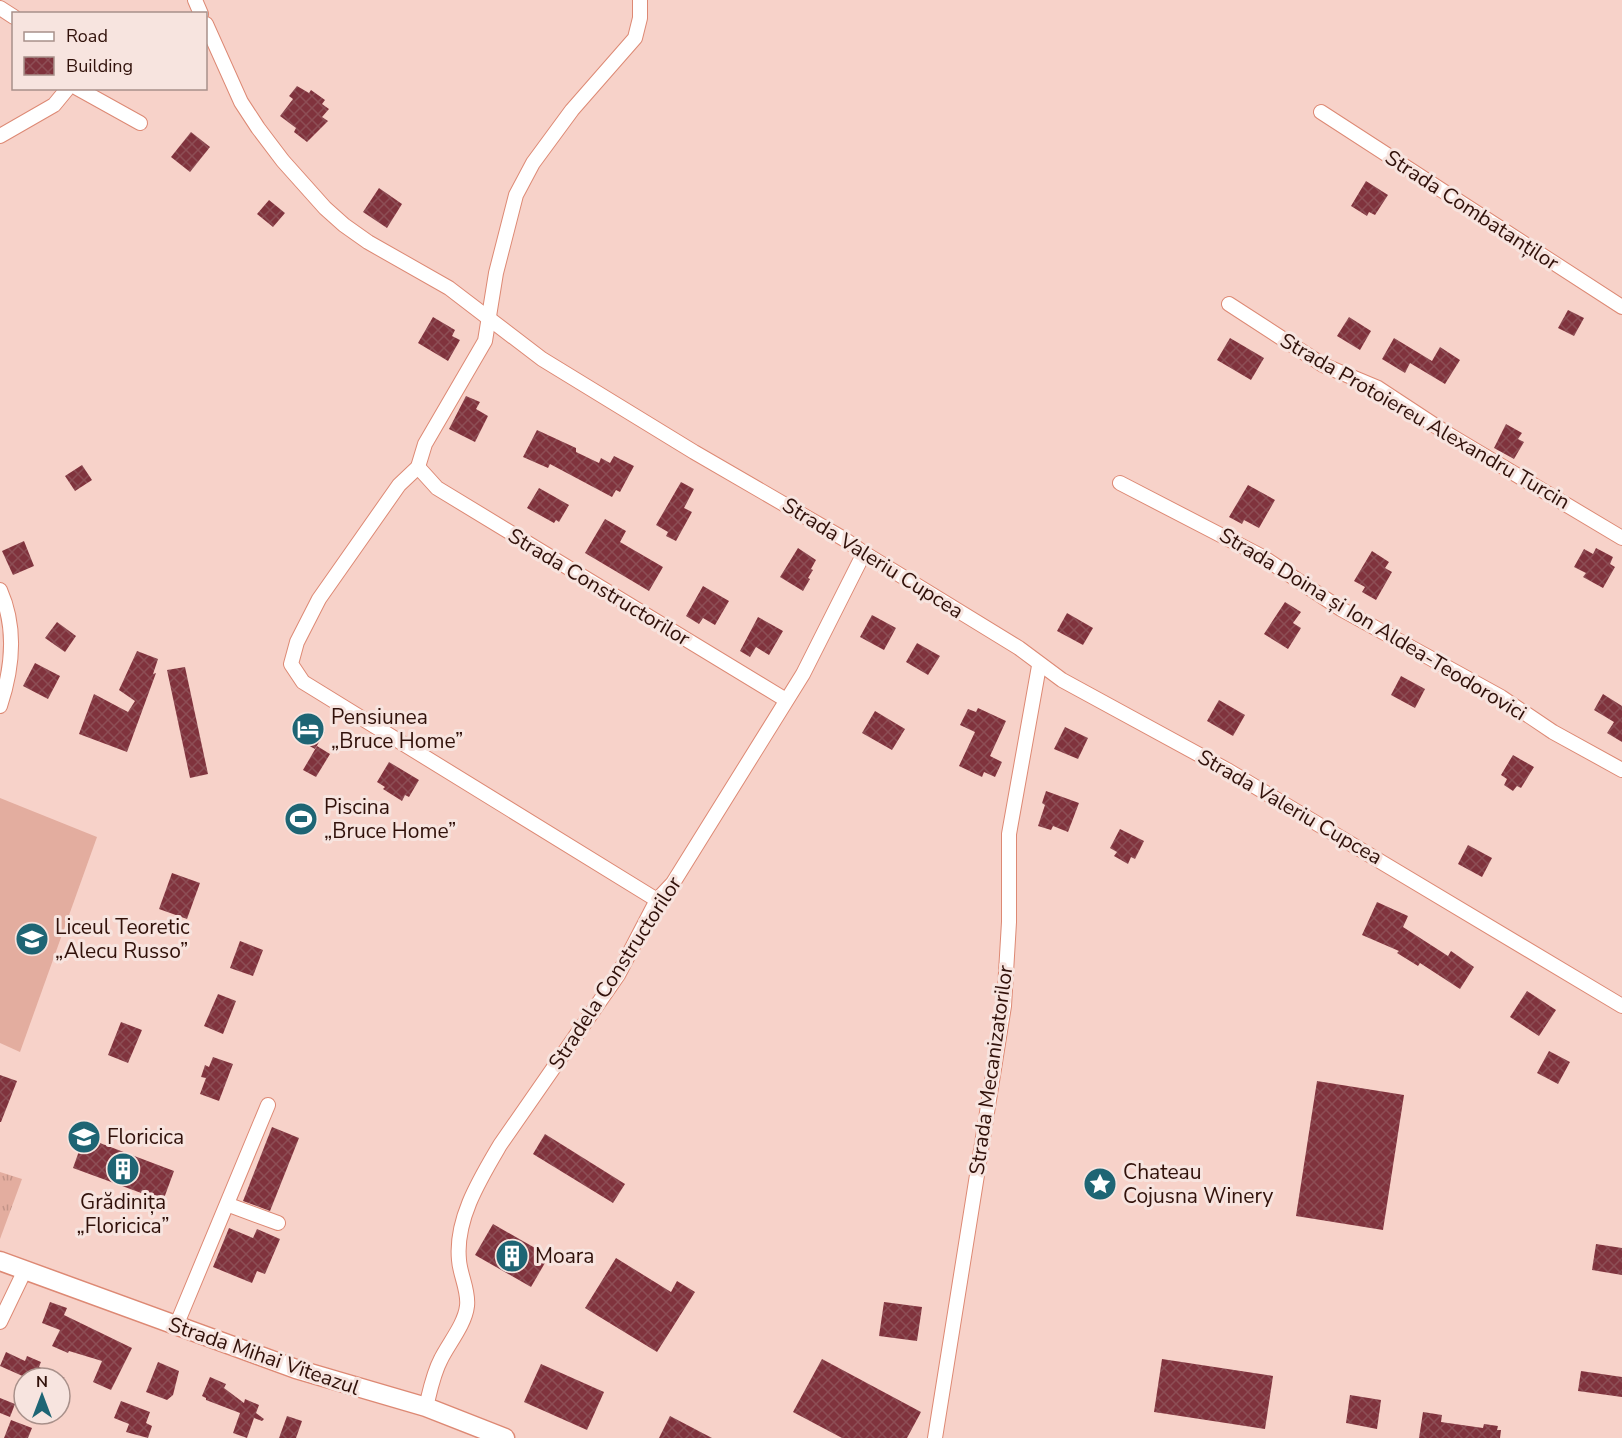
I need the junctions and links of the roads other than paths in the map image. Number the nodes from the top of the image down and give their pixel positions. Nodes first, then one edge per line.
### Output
1 (640, 0) edge
2 (207, 26) edge
3 (67, 90) edge
4 (81, 90) edge
5 (1321, 112) dead end
6 (140, 123) dead end
7 (0, 136) edge
8 (1229, 304) dead end
9 (1622, 307) edge
10 (490, 321) junction
11 (418, 467) junction
12 (1120, 483) dead end
13 (1622, 538) edge
14 (864, 554) junction
15 (0, 590) edge
16 (1040, 666) junction
17 (786, 700) junction
18 (0, 706) edge
19 (1622, 770) edge
20 (657, 900) junction
21 (1622, 1005) edge
22 (268, 1105) dead end
23 (229, 1205) junction
24 (278, 1223) dead end
25 (0, 1261) edge
26 (25, 1270) junction
27 (0, 1322) edge
28 (176, 1326) junction
29 (426, 1407) junction
30 (505, 1438) edge
31 (935, 1438) edge

1 - 10 street
2 - 10 street, Strada Valeriu Cupcea
3 - 7 street
4 - 6 street
5 - 9 street, Strada Combatanților
8 - 13 street, Strada Protoiereu Alexandru Turcin
10 - 11 street
10 - 14 street, Strada Valeriu Cupcea
11 - 17 street, Strada Constructorilor
11 - 20 street
12 - 19 street, Strada Doina și Ion Aldea-Teodorovici
14 - 16 street, Strada Valeriu Cupcea
14 - 17 street, Stradela Constructorilor
15 - 18 street
16 - 21 street, Strada Valeriu Cupcea
16 - 31 street, Strada Mecanizatorilor
17 - 20 street, Stradela Constructorilor
20 - 29 street, Stradela Constructorilor
22 - 23 street
23 - 24 street
23 - 28 street
25 - 26 street, Strada Mihai Viteazul
26 - 27 street
26 - 28 street, Strada Mihai Viteazul
28 - 29 street, Strada Mihai Viteazul
29 - 30 street, Strada Mihai Viteazul

